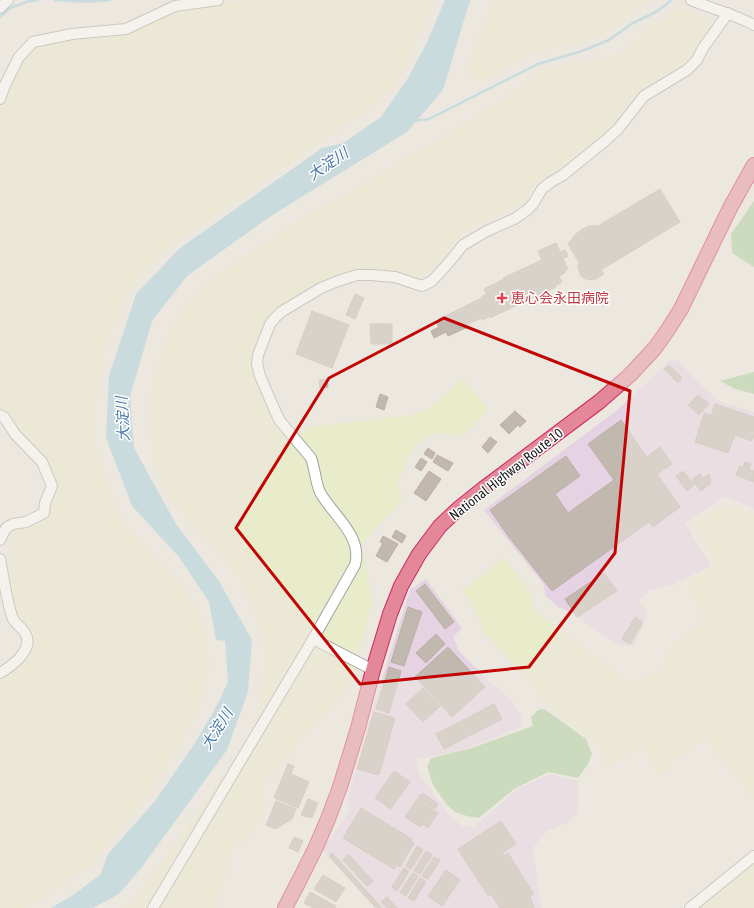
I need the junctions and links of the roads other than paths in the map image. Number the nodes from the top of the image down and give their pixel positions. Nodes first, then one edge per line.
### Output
1 (8, 0) edge
2 (218, 0) edge
3 (698, 2) edge
4 (0, 8) edge
5 (728, 13) junction
6 (754, 26) edge
7 (0, 99) edge
8 (754, 165) edge
9 (0, 415) edge
10 (0, 540) edge
11 (0, 558) edge
12 (313, 638) junction
13 (373, 670) junction
14 (0, 673) edge
15 (754, 856) edge
16 (153, 908) edge
17 (285, 908) edge
18 (690, 908) edge

1 - 4 street
2 - 7 street
3 - 5 street
5 - 6 street
5 - 12 street
8 - 13 highway, National Highway Route 10
9 - 10 street
11 - 14 street
12 - 13 street
12 - 16 street
13 - 17 highway, National Highway Route 10
15 - 18 street

